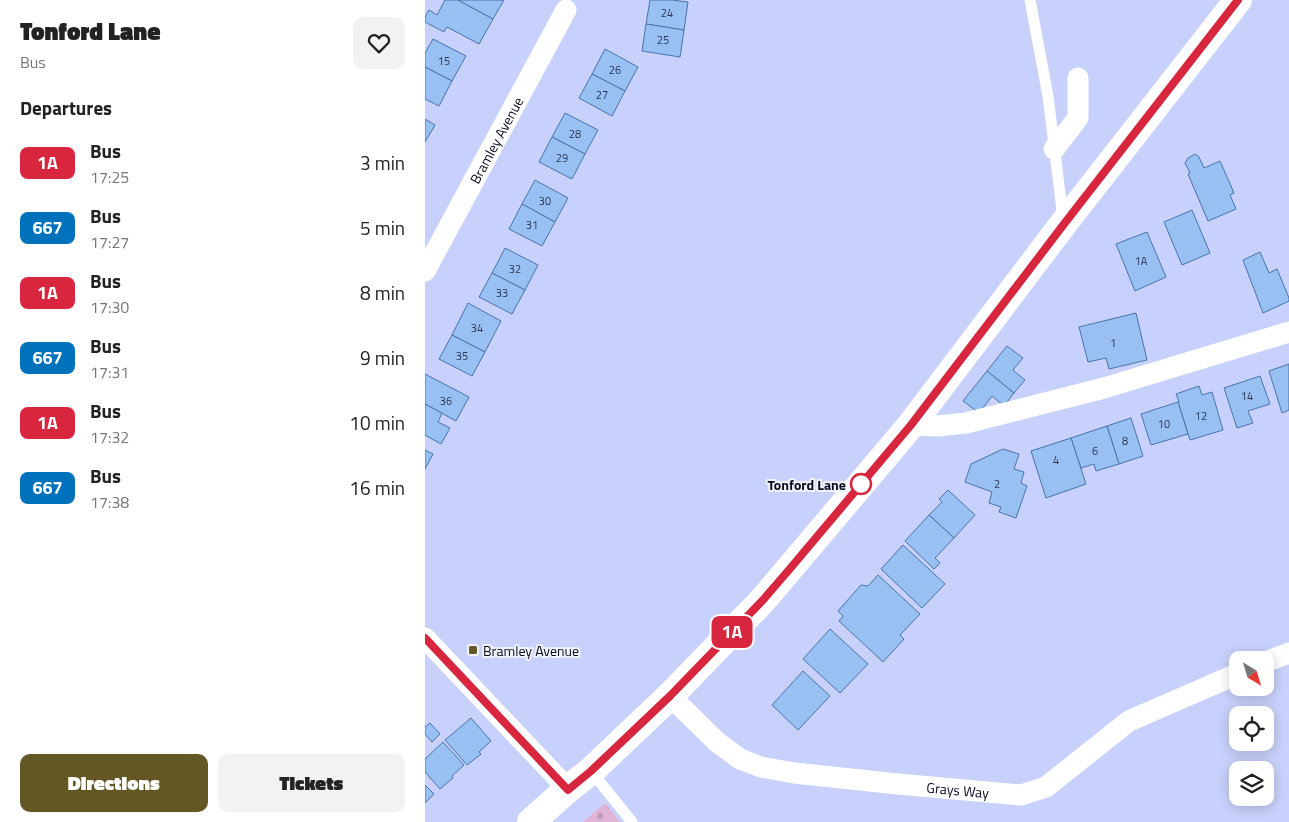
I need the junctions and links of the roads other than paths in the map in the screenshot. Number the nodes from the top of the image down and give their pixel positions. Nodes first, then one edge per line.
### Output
1 (1030, 0) edge
2 (1238, 0) edge
3 (565, 10) dead end
4 (1077, 78) dead end
5 (1054, 149) junction
6 (1064, 224) junction
7 (425, 270) edge
8 (1289, 332) edge
9 (911, 425) junction
10 (427, 645) edge
11 (1289, 653) edge
12 (1274, 659) edge
13 (1229, 677) edge
14 (670, 696) junction
15 (591, 771) junction
16 (568, 790) junction
17 (531, 822) edge
18 (632, 822) edge

1 - 5 lane
2 - 6 highway
3 - 7 street, Bramley Avenue
4 - 5 street
5 - 6 lane
6 - 9 highway
8 - 9 street
9 - 14 highway
10 - 16 street
11 - 12 street
13 - 14 street, Grays Way
14 - 15 highway
15 - 16 highway
15 - 18 lane
16 - 17 highway

